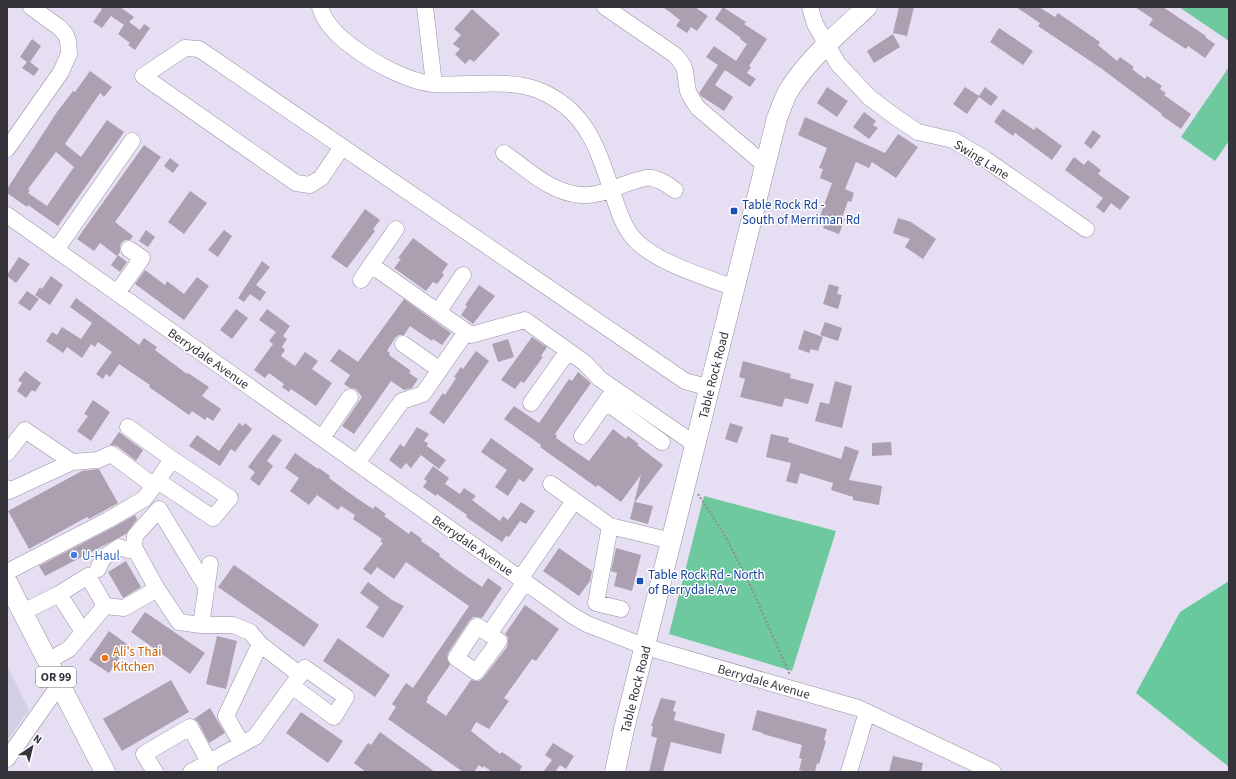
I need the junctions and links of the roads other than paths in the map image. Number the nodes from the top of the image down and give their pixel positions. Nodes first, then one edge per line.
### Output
1 (31, 7) edge
2 (320, 7) edge
3 (425, 7) edge
4 (605, 7) edge
5 (810, 7) edge
6 (867, 7) edge
7 (827, 45) junction
8 (434, 84) junction
9 (132, 141) dead end
10 (342, 147) junction
11 (7, 149) edge
12 (504, 153) dead end
13 (766, 166) junction
14 (611, 188) junction
15 (675, 190) dead end
16 (7, 215) edge
17 (396, 229) dead end
18 (1086, 230) dead end
19 (129, 249) dead end
20 (56, 250) junction
21 (371, 265) junction
22 (463, 275) dead end
23 (361, 280) dead end
24 (735, 288) junction
25 (117, 293) junction
26 (438, 312) junction
27 (466, 332) junction
28 (403, 344) dead end
29 (568, 351) junction
30 (440, 370) junction
31 (710, 388) junction
32 (615, 389) junction
33 (350, 397) dead end
34 (532, 402) dead end
35 (606, 402) junction
36 (645, 410) junction
37 (635, 423) junction
38 (128, 427) dead end
39 (582, 436) dead end
40 (322, 438) junction
41 (662, 442) dead end
42 (696, 446) junction
43 (7, 453) edge
44 (172, 459) junction
45 (72, 462) junction
46 (357, 463) junction
47 (156, 483) junction
48 (551, 484) dead end
49 (7, 488) edge
50 (574, 501) junction
51 (610, 526) junction
52 (672, 541) junction
53 (113, 560) junction
54 (210, 564) dead end
55 (7, 572) edge
56 (523, 580) junction
57 (7, 582) edge
58 (207, 588) junction
59 (157, 589) junction
60 (59, 594) junction
61 (105, 606) junction
62 (621, 609) dead end
63 (23, 612) junction
64 (201, 625) junction
65 (83, 632) junction
66 (489, 634) dead end
67 (260, 644) junction
68 (646, 647) junction
69 (48, 661) junction
70 (60, 684) junction
71 (867, 712) junction
72 (241, 743) junction
73 (7, 758) edge
74 (209, 767) edge
75 (105, 772) edge
76 (155, 772) edge
77 (191, 772) edge
78 (615, 772) edge
79 (849, 772) edge
80 (993, 772) edge

1 - 11 street
2 - 8 street
3 - 8 street
4 - 13 street
5 - 7 street, Swing Lane
6 - 7 main road, Table Rock Road
7 - 13 main road, Table Rock Road
7 - 18 street, Swing Lane
8 - 14 street
9 - 20 street
10 - 10 street
10 - 31 street
12 - 14 street
13 - 24 main road, Table Rock Road
14 - 15 street
14 - 24 street
16 - 20 street, Berrydale Avenue
17 - 21 street
19 - 25 street
20 - 25 street, Berrydale Avenue
21 - 23 street
21 - 26 street
22 - 26 street
24 - 31 main road, Table Rock Road
25 - 40 street, Berrydale Avenue
26 - 27 street
27 - 29 street
27 - 30 street
28 - 30 street
29 - 32 street
29 - 34 street
30 - 46 street
31 - 42 main road, Table Rock Road
32 - 35 street
32 - 36 street
33 - 40 street
35 - 37 street
35 - 39 street
36 - 37 street
36 - 42 street
37 - 41 street
38 - 44 street
40 - 46 street, Berrydale Avenue
42 - 52 main road, Table Rock Road
43 - 45 street
44 - 47 street
44 - 47 street
45 - 47 street
45 - 49 street
46 - 56 street, Berrydale Avenue
47 - 55 street
48 - 50 street
50 - 51 street
50 - 56 street
51 - 52 street
51 - 62 street
52 - 68 main road, Table Rock Road
53 - 58 street
53 - 59 street
53 - 60 street
53 - 61 street
54 - 58 street
56 - 66 street
56 - 68 street, Berrydale Avenue
57 - 63 main road, OR 99
58 - 64 street
59 - 61 street
59 - 64 street
60 - 63 street
60 - 65 street
61 - 65 street
63 - 69 main road, OR 99
64 - 67 street
65 - 69 street
67 - 72 street
67 - 72 street
68 - 71 street, Berrydale Avenue
68 - 78 main road, Table Rock Road
69 - 70 main road, OR 99
70 - 73 street
70 - 75 main road, OR 99
71 - 79 street
71 - 80 street, Berrydale Avenue
72 - 74 street
74 - 76 street
74 - 77 street

